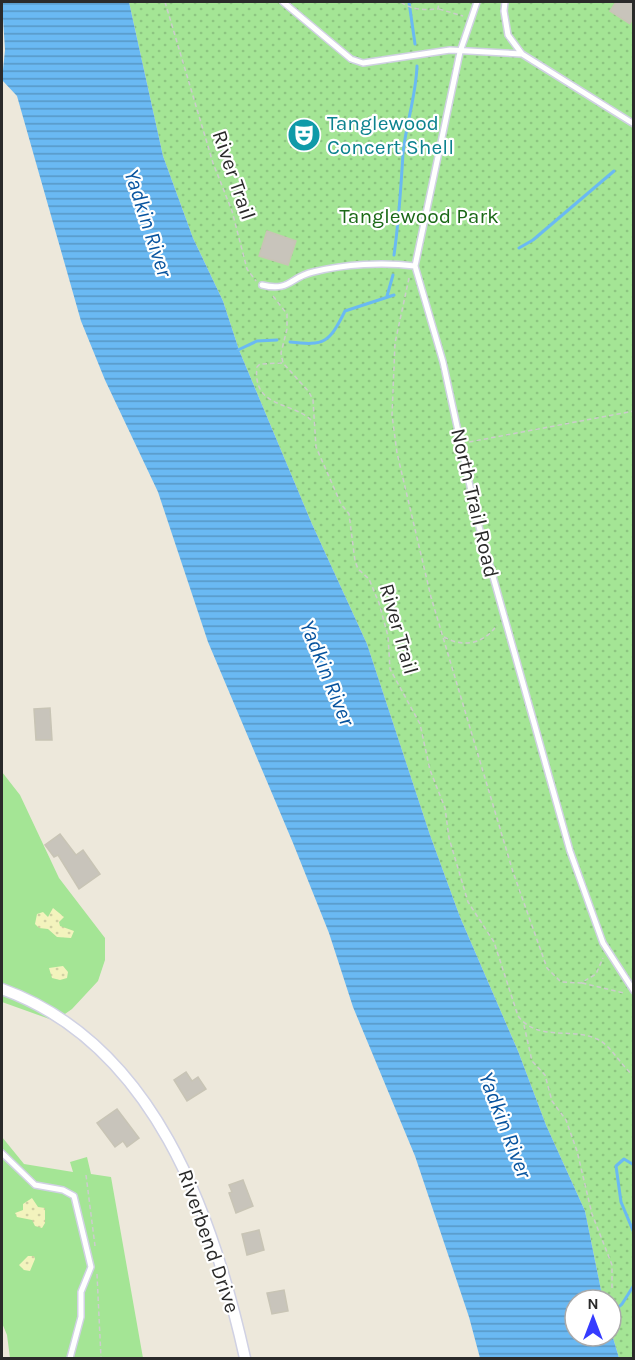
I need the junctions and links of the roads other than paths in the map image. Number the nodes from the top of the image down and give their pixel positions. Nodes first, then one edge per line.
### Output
1 (283, 2) edge
2 (477, 2) edge
3 (505, 2) edge
4 (460, 52) junction
5 (522, 54) junction
6 (633, 124) edge
7 (415, 266) junction
8 (262, 285) road end
9 (2, 989) edge
10 (631, 993) edge
11 (2, 1153) edge
12 (70, 1359) edge
13 (245, 1359) edge

1 - 4 lane
2 - 4 lane, North Trail Road
3 - 5 lane
4 - 5 lane
4 - 7 lane, North Trail Road
5 - 6 lane
7 - 8 lane
7 - 10 lane, North Trail Road
9 - 13 street, Riverbend Drive
11 - 12 lane

